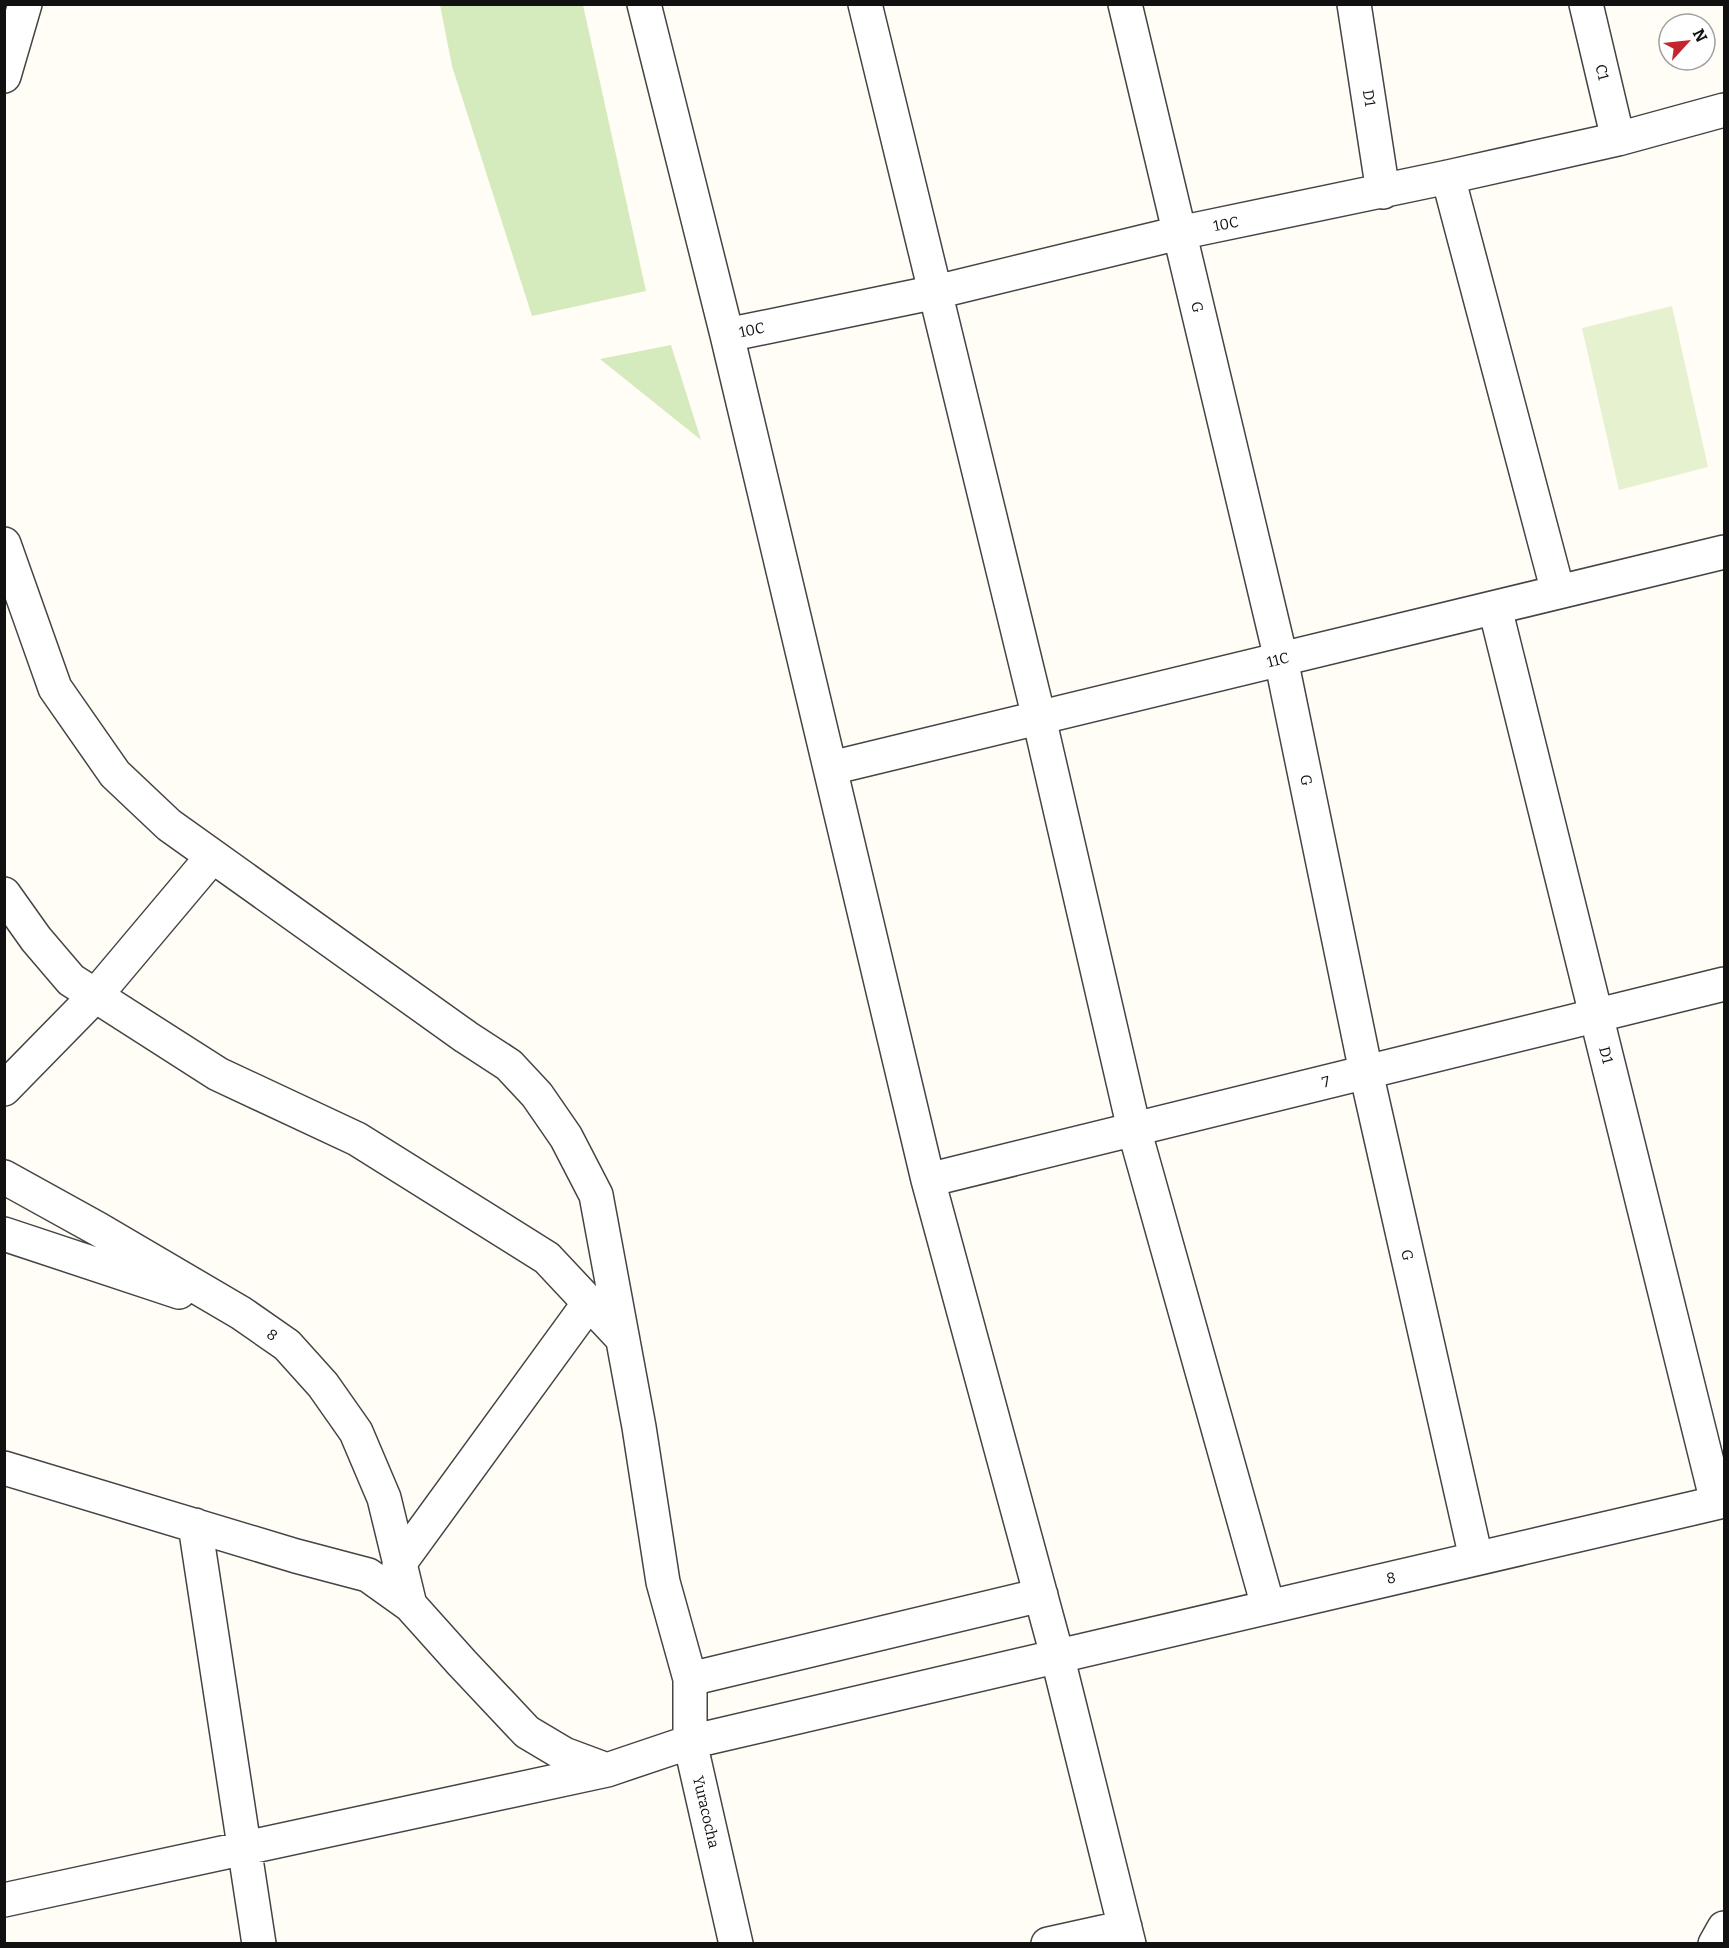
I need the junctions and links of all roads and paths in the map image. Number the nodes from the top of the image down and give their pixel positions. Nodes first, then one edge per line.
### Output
1 (25, 4) edge
2 (644, 4) edge
3 (865, 4) edge
4 (1125, 4) edge
5 (1354, 4) edge
6 (1586, 4) edge
7 (4, 76) edge
8 (1725, 110) edge
9 (1618, 139) junction
10 (1448, 177) junction
11 (1383, 192) junction
12 (1179, 233) junction
13 (936, 292) junction
14 (727, 335) junction
15 (4, 544) edge
16 (1725, 552) edge
17 (1558, 592) junction
18 (1495, 608) junction
19 (1281, 659) junction
20 (1039, 718) junction
21 (831, 768) junction
22 (212, 857) junction
23 (4, 894) edge
24 (1725, 984) edge
25 (95, 996) junction
26 (1596, 1015) junction
27 (1366, 1072) junction
28 (4, 1089) edge
29 (1134, 1129) junction
30 (4, 1177) edge
31 (928, 1180) junction
32 (4, 1234) edge
33 (589, 1303) junction
34 (241, 1313) junction
35 (622, 1338) junction
36 (4, 1468) edge
37 (1721, 1501) edge
38 (195, 1525) junction
39 (1476, 1558) junction
40 (399, 1564) junction
41 (1041, 1595) junction
42 (410, 1605) junction
43 (1268, 1606) junction
44 (1057, 1655) junction
45 (690, 1680) junction
46 (690, 1742) junction
47 (607, 1770) junction
48 (244, 1848) junction
49 (4, 1900) edge
50 (1725, 1928) edge
51 (1127, 1935) edge
52 (259, 1944) edge
53 (736, 1944) edge
54 (1048, 1944) edge
55 (1715, 1944) edge

1 - 7 street
2 - 14 street
3 - 13 street
4 - 12 street, G
5 - 11 street, D1
6 - 9 street, C1
8 - 9 street, 10C
9 - 10 street, 10C
10 - 11 street, 10C
10 - 17 street
11 - 12 street, 10C
12 - 13 street, 10C
12 - 19 street, G
13 - 14 street, 10C
13 - 20 street
14 - 21 street
15 - 22 street, Yuracocha
16 - 17 street, 11C
17 - 18 street, 11C
18 - 19 street, 11C
18 - 26 street, D1
19 - 20 street, 11C
19 - 27 street, G
20 - 21 street, 11C
20 - 29 street
21 - 31 street
22 - 25 street
22 - 35 street, Yuracocha
23 - 25 street
24 - 26 street, 7
25 - 28 street
25 - 33 street
26 - 27 street, 7
26 - 37 street, D1
27 - 29 street, 7
27 - 39 street, G
29 - 31 street, 7
29 - 43 street
30 - 34 street, 8
31 - 41 street
32 - 34 street
33 - 35 street
33 - 40 street
34 - 40 street, 8
35 - 45 street, Yuracocha
36 - 38 street
37 - 39 street, 8
38 - 42 street
38 - 48 street
39 - 43 street, 8
40 - 42 street, 8
41 - 44 street
41 - 45 street
42 - 47 street
43 - 44 street, 8
44 - 46 street, 8
44 - 51 street
45 - 46 street, Yuracocha
46 - 47 street, 8
46 - 53 street, Yuracocha
47 - 48 street, 8
48 - 49 street, 8
48 - 52 street
50 - 55 street
51 - 54 street

